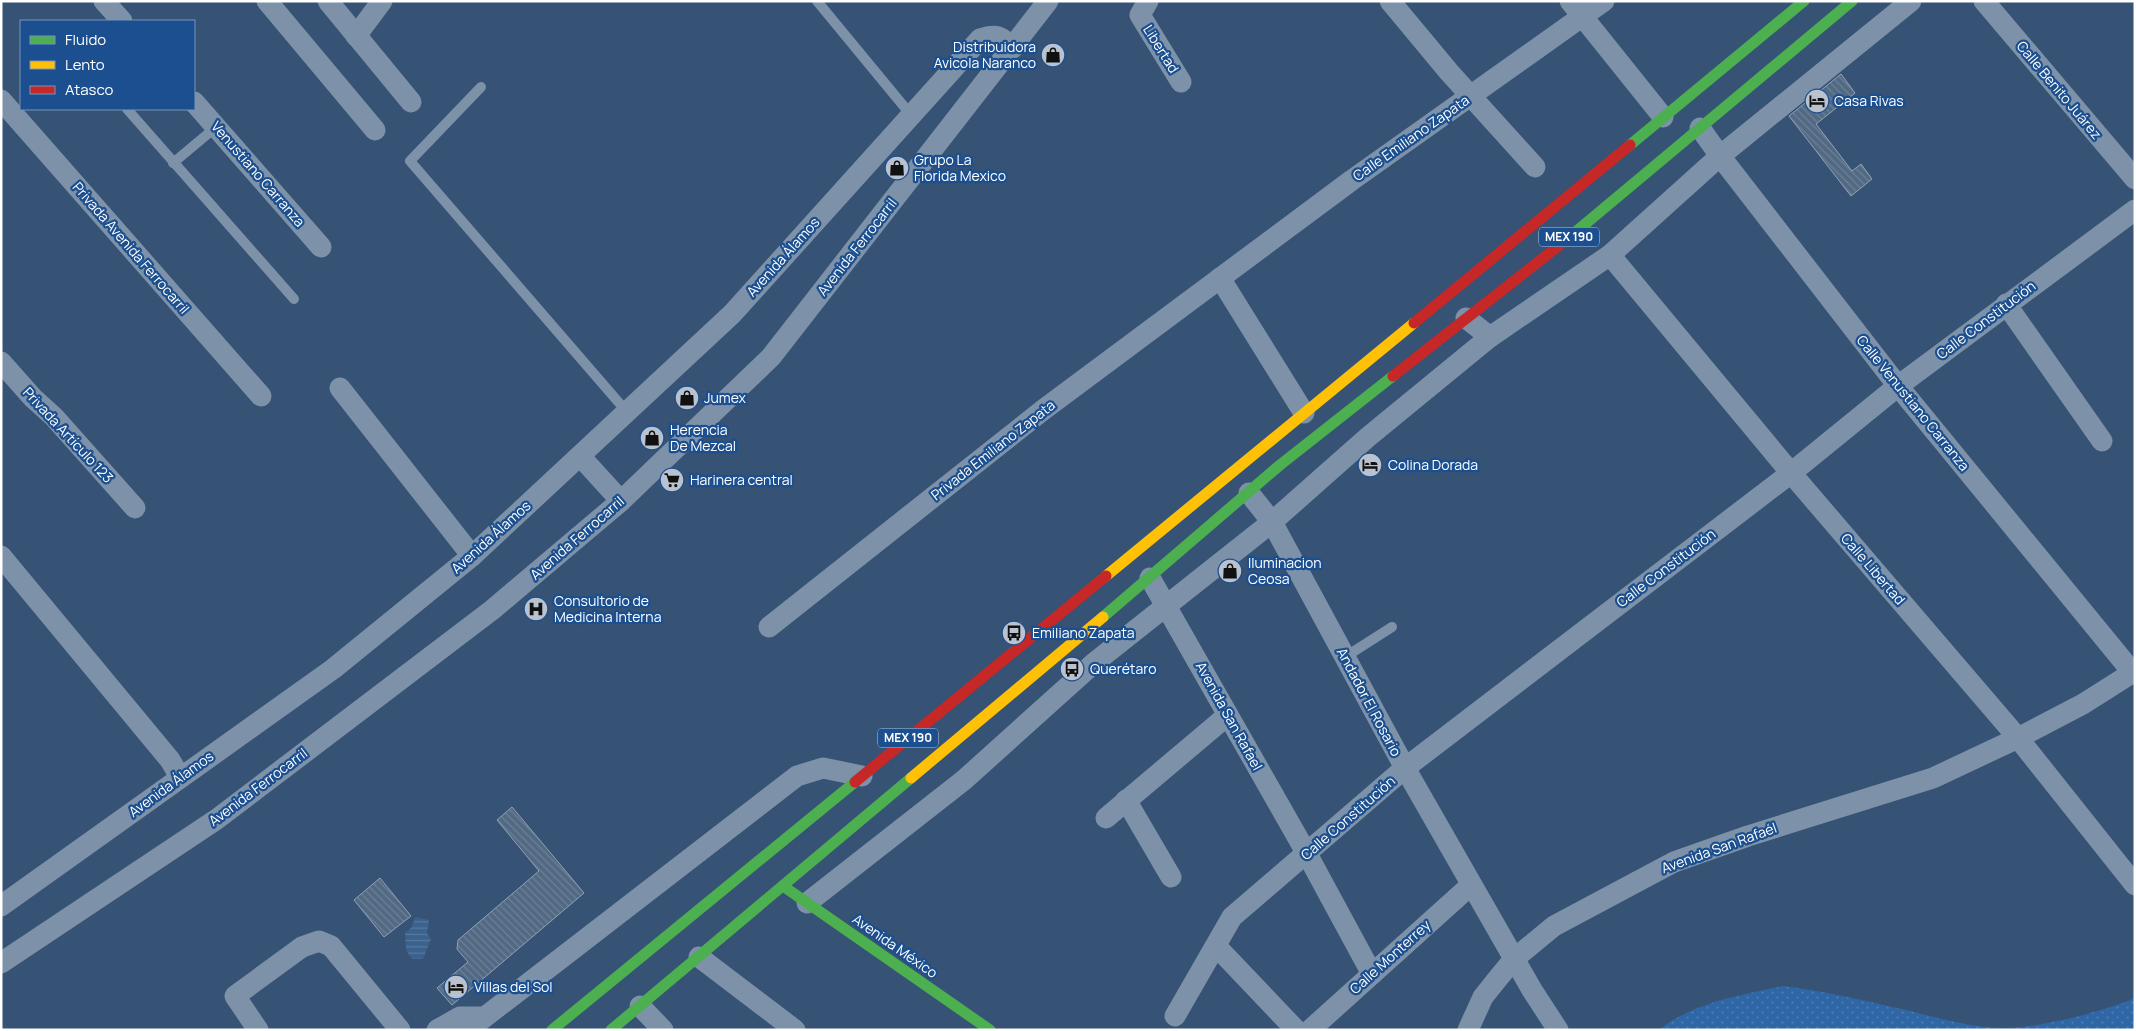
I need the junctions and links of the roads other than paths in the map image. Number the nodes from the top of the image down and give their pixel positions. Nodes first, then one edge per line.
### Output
1 (104, 1) edge
2 (267, 1) edge
3 (328, 1) edge
4 (382, 1) edge
5 (817, 1) edge
6 (1048, 1) edge
7 (1390, 1) edge
8 (1604, 1) edge
9 (1804, 1) edge
10 (1852, 1) edge
11 (1911, 1) edge
12 (1984, 1) edge
13 (1144, 8) edge
14 (1576, 9) edge
15 (121, 20) edge
16 (356, 36) junction
17 (1013, 48) junction
18 (1181, 82) dead end
19 (481, 87) dead end
20 (1471, 96) junction
21 (1, 100) edge
22 (411, 102) dead end
23 (195, 103) edge
24 (917, 109) junction
25 (128, 110) edge
26 (1664, 117) junction
27 (216, 127) junction
28 (1700, 128) junction
29 (375, 130) dead end
30 (1720, 156) junction
31 (173, 163) junction
32 (1535, 167) dead end
33 (2135, 179) edge
34 (2135, 210) edge
35 (321, 247) dead end
36 (1610, 255) junction
37 (1220, 278) junction
38 (294, 299) dead end
39 (2006, 304) junction
40 (1466, 318) junction
41 (1490, 337) junction
42 (1, 362) edge
43 (1898, 386) junction
44 (340, 388) dead end
45 (261, 396) dead end
46 (627, 412) junction
47 (1304, 413) junction
48 (2102, 441) dead end
49 (580, 456) junction
50 (1791, 473) junction
51 (1248, 492) junction
52 (621, 500) junction
53 (135, 508) dead end
54 (1272, 522) junction
55 (1, 556) edge
56 (472, 556) junction
57 (1150, 578) junction
58 (1166, 604) junction
59 (769, 627) dead end
60 (1392, 627) dead end
61 (1345, 657) junction
62 (2134, 672) edge
63 (1228, 714) junction
64 (2018, 738) junction
65 (1405, 768) junction
66 (862, 776) junction
67 (180, 777) junction
68 (1126, 800) junction
69 (1106, 818) dead end
70 (1307, 854) junction
71 (1171, 877) dead end
72 (1471, 885) junction
73 (2135, 885) edge
74 (783, 886) junction
75 (807, 903) junction
76 (1, 906) edge
77 (1216, 946) junction
78 (699, 957) junction
79 (1514, 959) junction
80 (1, 964) edge
81 (1372, 974) junction
82 (640, 1006) junction
83 (1176, 1016) dead end
84 (475, 1024) edge
85 (258, 1030) edge
86 (400, 1030) edge
87 (437, 1030) edge
88 (552, 1030) edge
89 (611, 1030) edge
90 (663, 1030) edge
91 (795, 1030) edge
92 (990, 1030) edge
93 (1296, 1030) edge
94 (1310, 1030) edge
95 (1468, 1030) edge
96 (1558, 1030) edge

1 - 15 street
2 - 29 street
3 - 16 street
4 - 16 street
5 - 24 lane
6 - 17 street, Avenida Ferrocarril
7 - 20 street
8 - 14 street, Calle Emiliano Zapata
9 - 26 main road, MEX 190
10 - 28 main road, MEX 190
11 - 30 street
12 - 33 street, Calle Benito Juárez
13 - 18 street, Libertad
14 - 20 street, Calle Emiliano Zapata
14 - 26 street
16 - 22 street
17 - 24 street, Avenida Álamos
17 - 52 street, Avenida Ferrocarril
19 - 46 lane
20 - 32 street
20 - 37 street, Calle Emiliano Zapata
21 - 45 street, Privada Avenida Ferrocarril
23 - 27 street, Venustiano Carranza
24 - 46 street, Avenida Álamos
25 - 31 lane
26 - 47 main road, MEX 190
27 - 31 lane
27 - 35 street, Venustiano Carranza
28 - 30 street, Calle Venustiano Carranza
28 - 40 main road, MEX 190
30 - 36 street
30 - 43 street, Calle Venustiano Carranza
31 - 38 lane
34 - 39 street, Calle Constitución
36 - 41 street
36 - 50 street, Calle Libertad
37 - 47 street
37 - 59 street, Privada Emiliano Zapata
39 - 43 street, Calle Constitución
39 - 48 street
40 - 41 street
40 - 51 main road, MEX 190
41 - 54 street
42 - 53 street, Privada Artículo 123
43 - 50 street, Calle Constitución
43 - 62 street, Calle Venustiano Carranza
44 - 56 street
46 - 49 street, Avenida Álamos
47 - 66 main road, MEX 190
49 - 52 street
49 - 56 street, Avenida Álamos
50 - 64 street, Calle Libertad
50 - 65 street, Calle Constitución
51 - 54 street, Andador El Rosario
51 - 57 main road, MEX 190
52 - 80 street, Avenida Ferrocarril
54 - 58 street
54 - 61 street, Andador El Rosario
55 - 67 street
56 - 67 street, Avenida Álamos
57 - 58 street, Avenida San Rafael
57 - 74 main road, MEX 190
58 - 63 street, Avenida San Rafael
58 - 75 street
60 - 61 lane
61 - 65 street, Andador El Rosario
62 - 64 street, Avenida San Rafaél
63 - 68 street
63 - 70 street, Avenida San Rafael
64 - 73 street, Calle Libertad
64 - 79 street, Avenida San Rafaél
65 - 70 street, Calle Constitución
65 - 72 street, Andador El Rosario
66 - 84 street
66 - 88 main road, MEX 190
67 - 76 street, Avenida Álamos
68 - 69 street
68 - 71 street
70 - 77 street, Calle Constitución
70 - 81 street
72 - 79 street, Andador El Rosario
72 - 81 street, Calle Monterrey
74 - 75 main road, Avenida México
74 - 78 main road, MEX 190
75 - 92 main road, Avenida México
77 - 83 street, Calle Constitución
77 - 93 street
78 - 82 main road, MEX 190
78 - 91 street
79 - 95 street, Avenida San Rafaél
79 - 96 street, Andador El Rosario
81 - 94 street, Calle Monterrey
82 - 89 main road, MEX 190
82 - 90 street
84 - 87 street
85 - 86 street

